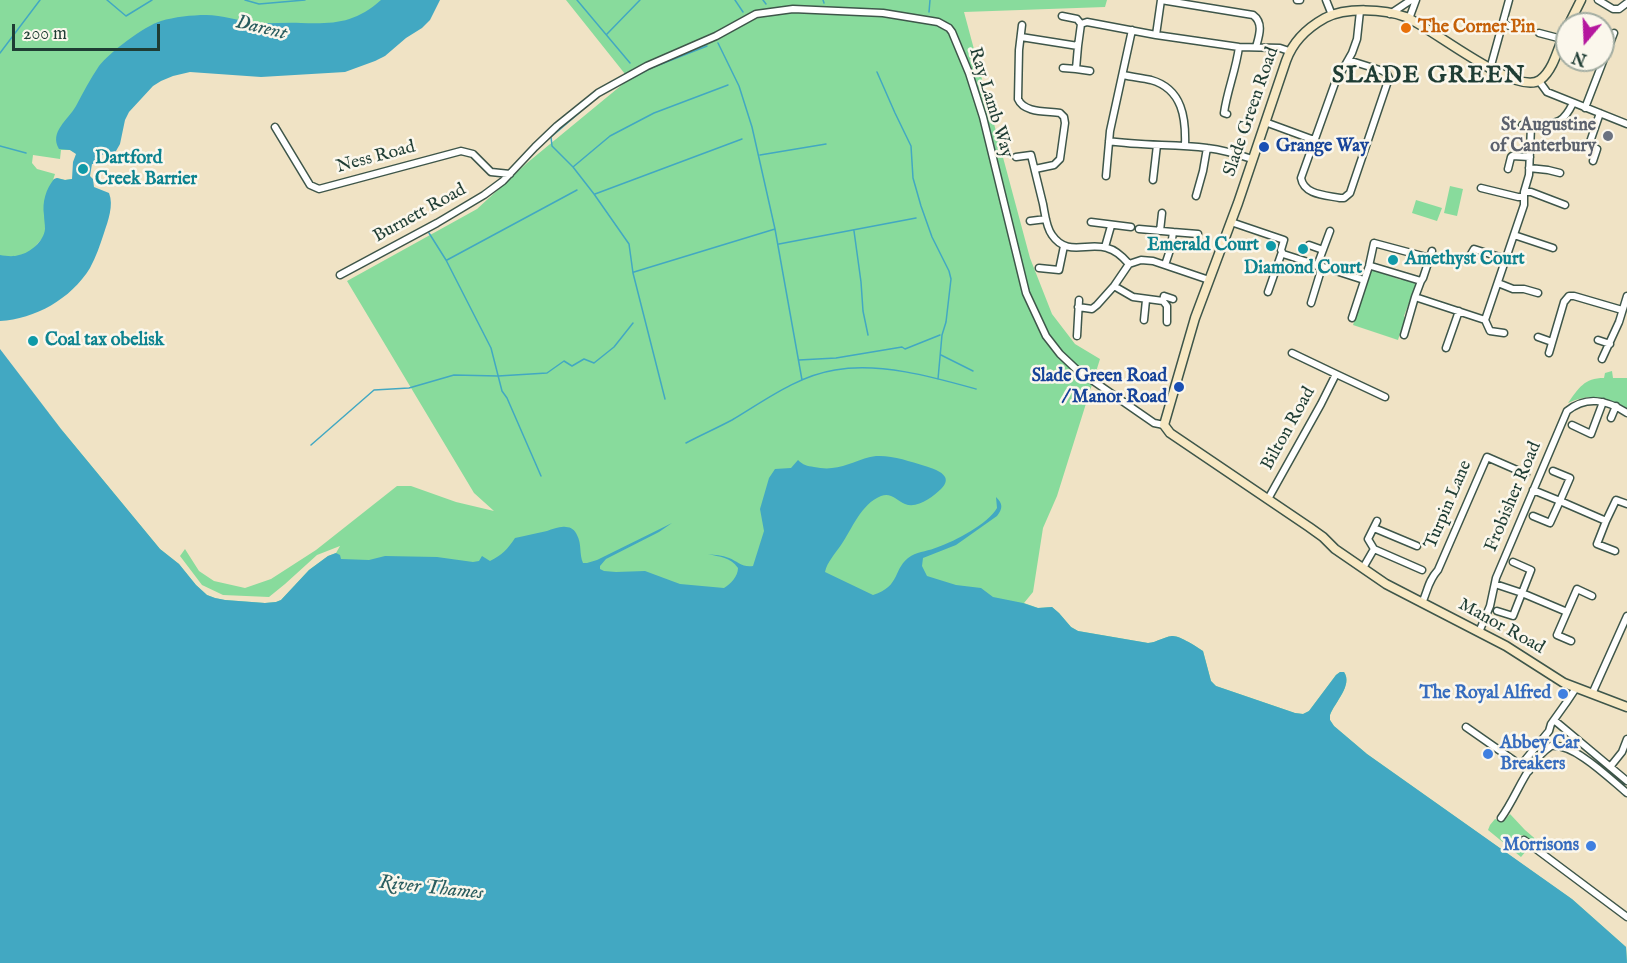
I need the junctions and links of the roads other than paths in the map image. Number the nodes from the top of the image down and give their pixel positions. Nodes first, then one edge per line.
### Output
1 (1161, 0) edge
2 (1326, 0) edge
3 (1414, 0) edge
4 (1509, 0) edge
5 (1598, 0) edge
6 (1627, 3) edge
7 (1360, 11) junction
8 (1390, 14) junction
9 (1332, 15) junction
10 (1062, 16) dead end
11 (1409, 19) junction
12 (1081, 24) junction
13 (1502, 24) junction
14 (1022, 25) dead end
15 (1514, 27) dead end
16 (1132, 30) junction
17 (1539, 33) dead end
18 (1156, 35) junction
19 (1021, 37) junction
20 (1555, 37) edge
21 (1078, 46) junction
22 (1239, 47) junction
23 (1256, 47) junction
24 (1289, 51) junction
25 (1555, 55) edge
26 (1348, 60) junction
27 (1063, 68) dead end
28 (1076, 69) junction
29 (1490, 69) junction
30 (1090, 70) dead end
31 (1599, 72) edge
32 (1123, 75) junction
33 (1539, 81) junction
34 (598, 93) joint
35 (1573, 103) junction
36 (1585, 108) junction
37 (1224, 113) dead end
38 (1600, 113) junction
39 (1265, 122) junction
40 (1627, 124) edge
41 (1522, 125) dead end
42 (1531, 126) junction
43 (275, 127) dead end
44 (1314, 140) junction
45 (1109, 141) junction
46 (1157, 145) junction
47 (1185, 146) junction
48 (1207, 148) junction
49 (1016, 157) dead end
50 (1530, 157) junction
51 (1252, 159) junction
52 (1593, 161) dead end
53 (1529, 168) junction
54 (1035, 169) junction
55 (1508, 169) dead end
56 (1560, 173) dead end
57 (510, 174) junction
58 (1106, 176) dead end
59 (1153, 180) dead end
60 (1481, 188) dead end
61 (1196, 195) dead end
62 (1524, 195) junction
63 (1565, 204) dead end
64 (1162, 213) dead end
65 (1046, 219) junction
66 (1030, 221) dead end
67 (1091, 222) dead end
68 (1231, 222) junction
69 (1111, 226) junction
70 (1131, 227) dead end
71 (1139, 229) dead end
72 (1160, 231) junction
73 (1330, 231) dead end
74 (1173, 232) junction
75 (1198, 234) dead end
76 (1514, 235) junction
77 (1309, 245) dead end
78 (1064, 246) junction
79 (1105, 247) junction
80 (1552, 248) dead end
81 (1323, 250) junction
82 (1282, 252) junction
83 (1506, 259) junction
84 (1455, 260) dead end
85 (1129, 264) junction
86 (1166, 265) junction
87 (1369, 266) junction
88 (1320, 267) junction
89 (1039, 268) dead end
90 (340, 275) dead end
91 (1209, 280) junction
92 (1364, 280) junction
93 (1421, 280) junction
94 (1498, 284) junction
95 (1114, 286) junction
96 (1268, 292) dead end
97 (1538, 293) dead end
98 (1627, 296) edge
99 (1415, 297) junction
100 (1173, 299) dead end
101 (1146, 300) junction
102 (1163, 301) junction
103 (1311, 303) dead end
104 (1622, 310) junction
105 (1459, 311) junction
106 (1352, 318) dead end
107 (1144, 320) dead end
108 (1485, 320) junction
109 (1167, 322) dead end
110 (1619, 322) junction
111 (1627, 324) edge
112 (1504, 333) dead end
113 (1404, 335) dead end
114 (1077, 336) dead end
115 (1538, 337) dead end
116 (1598, 340) dead end
117 (1552, 342) junction
118 (1610, 344) junction
119 (1446, 348) dead end
120 (1292, 353) dead end
121 (1549, 353) dead end
122 (1602, 359) dead end
123 (1336, 374) junction
124 (1098, 385) joint
125 (1385, 397) dead end
126 (1603, 402) junction
127 (1616, 406) junction
128 (1627, 413) edge
129 (1611, 418) dead end
130 (1164, 425) junction
131 (1572, 425) dead end
132 (1552, 471) dead end
133 (1526, 474) dead end
134 (1533, 490) junction
135 (1268, 499) junction
136 (1560, 501) junction
137 (1627, 504) edge
138 (1533, 516) dead end
139 (1606, 521) junction
140 (1417, 546) dead end
141 (1374, 549) junction
142 (1615, 551) dead end
143 (1513, 562) dead end
144 (1362, 568) junction
145 (1422, 570) dead end
146 (1495, 584) junction
147 (1522, 593) junction
148 (1592, 596) dead end
149 (1422, 603) junction
150 (1497, 611) dead end
151 (1567, 612) junction
152 (1627, 616) edge
153 (1479, 632) junction
154 (1571, 641) dead end
155 (1576, 688) junction
156 (1592, 694) junction
157 (1627, 707) edge
158 (1554, 720) junction
159 (1466, 727) dead end
160 (1627, 739) edge
161 (1624, 752) edge
162 (1525, 760) dead end
163 (1610, 767) junction
164 (1529, 771) junction
165 (1627, 781) edge
166 (1627, 793) edge
167 (1501, 818) dead end
168 (1524, 840) dead end
169 (1625, 916) edge
170 (1619, 921) dead end

1 - 18 street
1 - 23 street
2 - 9 street
3 - 8 street
3 - 11 street
4 - 13 street
5 - 6 street
7 - 8 street, Slade Green Road
7 - 9 street, Slade Green Road
7 - 26 street
8 - 11 street, Slade Green Road
9 - 24 street, Slade Green Road
10 - 12 street
11 - 29 street, Slade Green Road
12 - 16 street
12 - 21 street
13 - 15 street
13 - 29 street
14 - 19 street
16 - 18 street
16 - 32 street
17 - 20 street
18 - 22 street
19 - 21 street
19 - 54 street
21 - 28 street
22 - 23 street
22 - 37 street
23 - 24 street
24 - 39 street, Slade Green Road
25 - 33 street
26 - 44 street
26 - 44 street
27 - 28 street
28 - 30 street
29 - 33 street, Slade Green Road
31 - 36 street
32 - 45 street
32 - 47 street
33 - 35 street
34 - 57 street, Burnett Road
34 - 124 street, Ray Lamb Way
35 - 36 street
35 - 42 street
36 - 38 street
38 - 40 street
38 - 52 street
39 - 44 street
39 - 51 street, Slade Green Road
41 - 42 street
42 - 50 street
43 - 57 street, Ness Road
45 - 46 street
45 - 58 street
46 - 47 street
46 - 59 street
47 - 48 street
48 - 51 street
48 - 61 street
49 - 54 street
50 - 53 street
50 - 55 street
51 - 68 street, Slade Green Road
53 - 56 street
53 - 62 street
54 - 65 street
57 - 90 street, Burnett Road
60 - 62 street
62 - 63 street
62 - 76 street
64 - 72 street
65 - 66 street
65 - 78 street
67 - 69 street
68 - 82 street
68 - 91 street, Slade Green Road
69 - 70 street
69 - 79 street
71 - 72 street
72 - 74 street
73 - 81 street
74 - 75 street
74 - 86 street
76 - 80 street
76 - 83 street
77 - 81 street
78 - 79 street
78 - 89 street
79 - 85 street
81 - 88 street
82 - 88 street
82 - 96 street
83 - 84 street
83 - 94 street
85 - 86 street
85 - 95 street
86 - 91 street
87 - 92 street
87 - 93 street
87 - 93 street
88 - 92 street
88 - 103 street
91 - 130 street
92 - 106 street
93 - 99 street
94 - 97 street
94 - 108 street
95 - 101 street
95 - 114 street
98 - 104 street
99 - 105 street
99 - 113 street
100 - 102 street
101 - 102 street
101 - 107 street
102 - 109 street
104 - 110 street
104 - 117 street
105 - 108 street
105 - 119 street
108 - 112 street
110 - 111 street
110 - 118 street
115 - 117 street
116 - 118 street
117 - 121 street
118 - 122 street
120 - 123 street, Bilton Road
123 - 125 street, Bilton Road
123 - 135 street, Bilton Road
124 - 130 street, Manor Road
126 - 127 street, Frobisher Road
126 - 131 street
126 - 134 street, Frobisher Road
127 - 128 street, Frobisher Road
127 - 129 street
130 - 135 street, Manor Road
132 - 136 street
133 - 149 street, Turpin Lane
134 - 136 street
134 - 146 street, Frobisher Road
135 - 144 street, Manor Road
136 - 138 street
136 - 139 street
137 - 139 street
139 - 142 street
140 - 141 street
141 - 144 street
141 - 145 street
143 - 147 street
144 - 149 street, Manor Road
146 - 147 street
146 - 153 street, Frobisher Road
147 - 150 street
147 - 151 street
148 - 151 street
149 - 153 street, Manor Road
151 - 154 street
152 - 156 street
153 - 155 street, Manor Road
155 - 156 street, Manor Road
155 - 158 street
156 - 157 street, Manor Road
158 - 162 street
158 - 163 street
159 - 164 street
160 - 161 street
161 - 163 street
163 - 165 street
164 - 166 street
164 - 167 street
168 - 169 street
169 - 170 street

